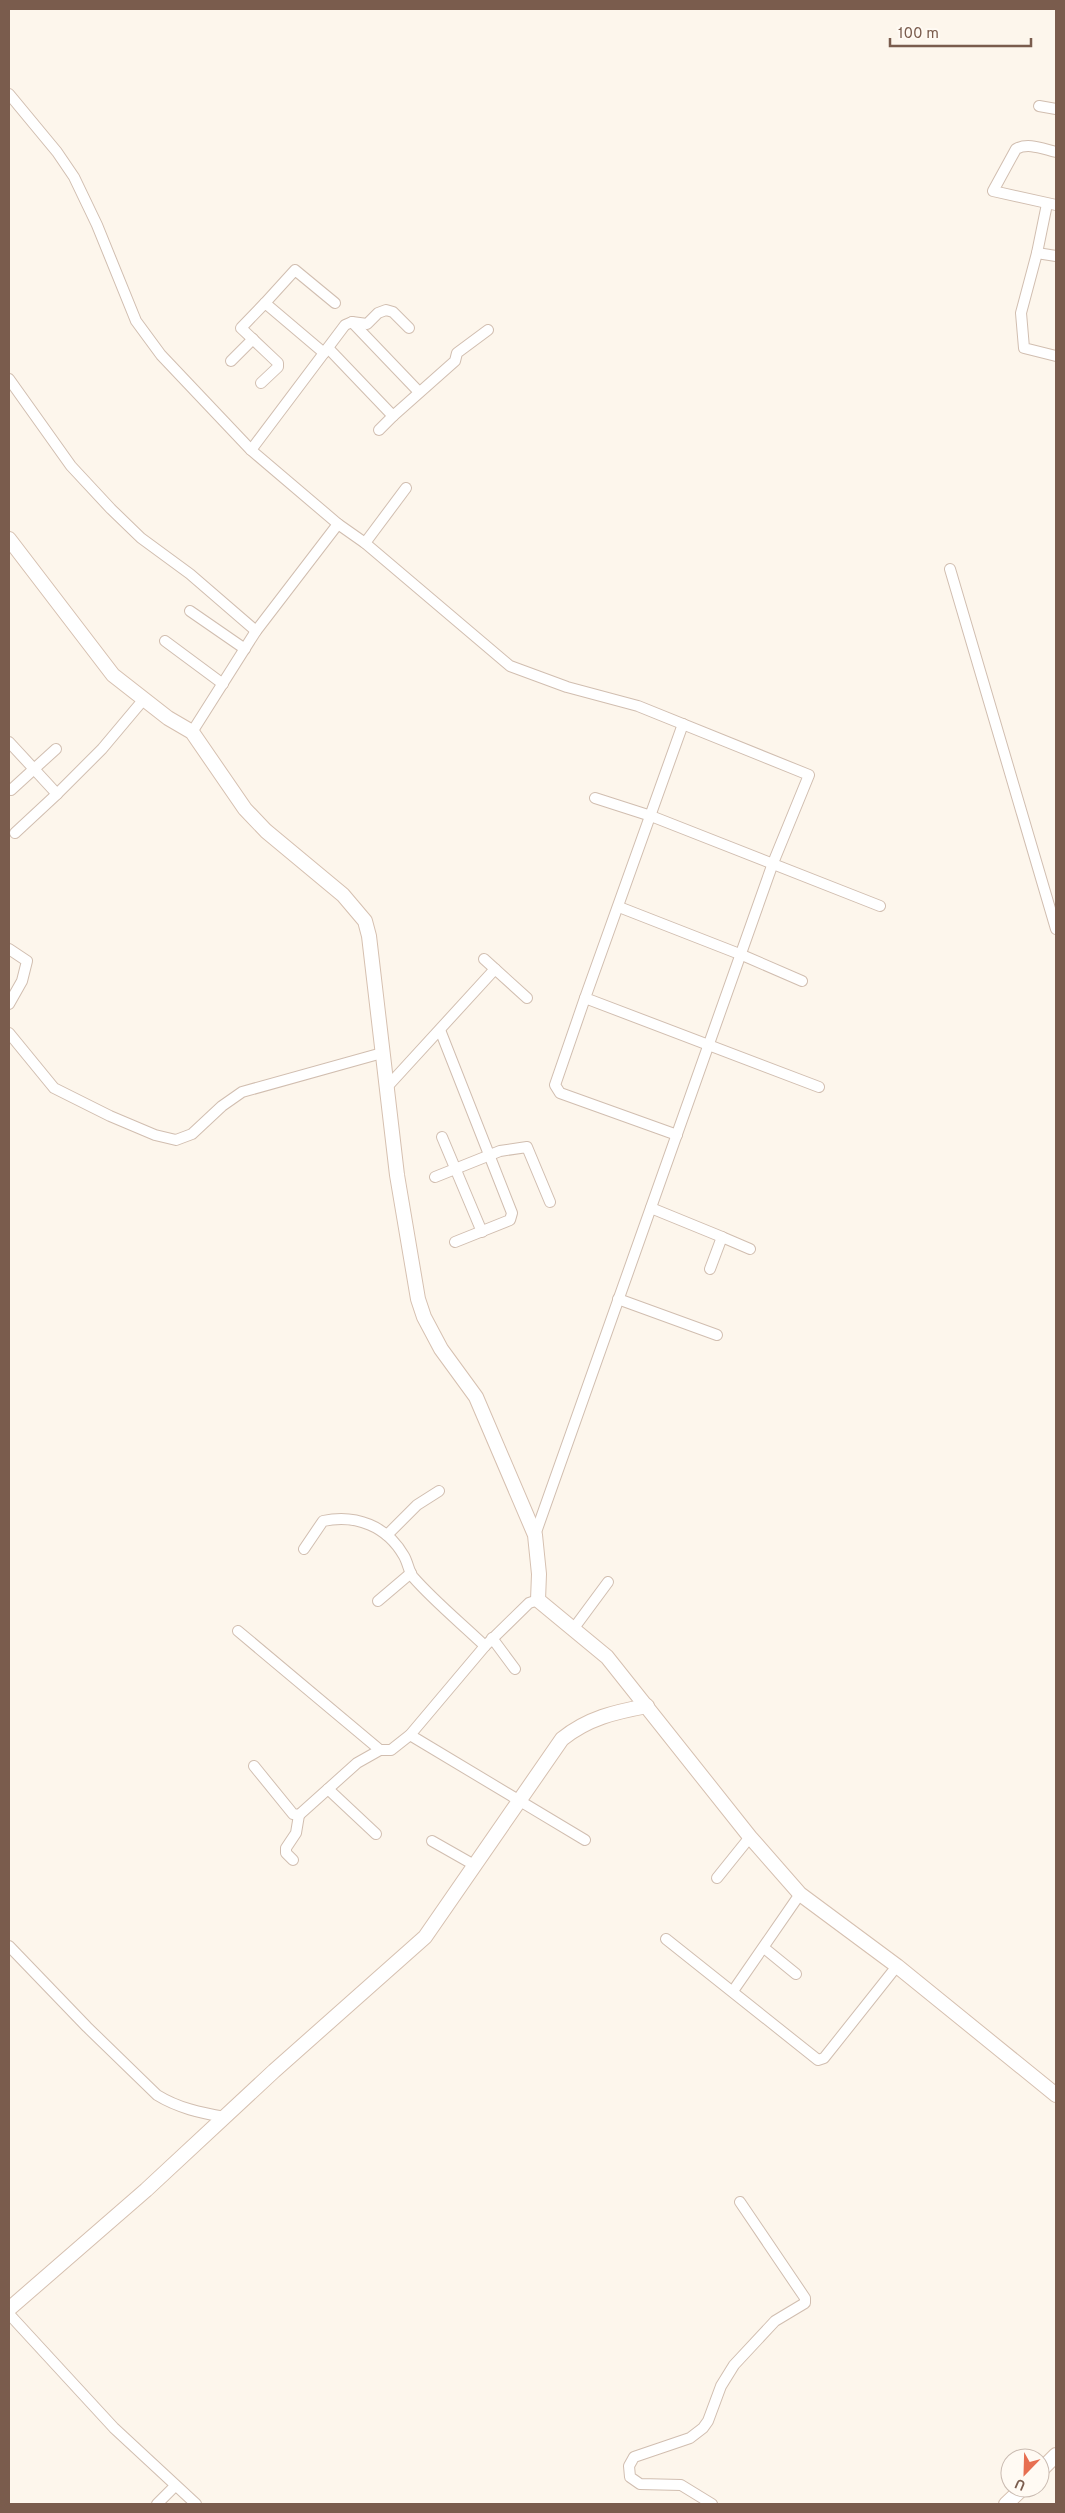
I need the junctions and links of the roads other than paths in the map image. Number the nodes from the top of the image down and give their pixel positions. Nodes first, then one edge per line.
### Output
1 (9, 94) edge
2 (1039, 106) dead end
3 (1056, 109) edge
4 (1056, 152) edge
5 (1052, 205) edge
6 (1037, 253) junction
7 (1056, 256) edge
8 (265, 303) junction
9 (335, 303) dead end
10 (352, 322) junction
11 (409, 328) dead end
12 (488, 330) dead end
13 (253, 339) junction
14 (326, 350) junction
15 (1056, 356) edge
16 (231, 360) dead end
17 (9, 379) edge
18 (261, 383) dead end
19 (419, 392) junction
20 (392, 416) junction
21 (379, 430) dead end
22 (251, 450) junction
23 (406, 488) dead end
24 (338, 524) junction
25 (9, 539) edge
26 (365, 543) junction
27 (950, 569) dead end
28 (190, 611) dead end
29 (256, 632) junction
30 (165, 642) dead end
31 (245, 649) junction
32 (223, 684) junction
33 (144, 699) junction
34 (682, 724) junction
35 (192, 732) junction
36 (9, 742) edge
37 (56, 749) dead end
38 (34, 769) junction
39 (11, 790) dead end
40 (56, 794) junction
41 (595, 798) dead end
42 (651, 816) junction
43 (15, 833) dead end
44 (773, 864) junction
45 (880, 906) dead end
46 (619, 907) junction
47 (1056, 929) edge
48 (9, 949) edge
49 (742, 955) junction
50 (484, 959) dead end
51 (495, 969) junction
52 (802, 981) dead end
53 (527, 998) dead end
54 (585, 998) junction
55 (9, 1004) edge
56 (440, 1030) junction
57 (9, 1033) edge
58 (710, 1046) junction
59 (382, 1053) junction
60 (387, 1087) junction
61 (819, 1087) dead end
62 (677, 1135) junction
63 (442, 1137) dead end
64 (489, 1154) junction
65 (456, 1168) junction
66 (435, 1177) dead end
67 (550, 1202) dead end
68 (651, 1208) junction
69 (482, 1232) junction
70 (722, 1237) junction
71 (455, 1242) dead end
72 (750, 1249) dead end
73 (710, 1269) dead end
74 (618, 1299) junction
75 (717, 1335) dead end
76 (438, 1491) dead end
77 (387, 1535) junction
78 (535, 1535) junction
79 (304, 1549) dead end
80 (411, 1573) junction
81 (608, 1582) dead end
82 (538, 1600) junction
83 (378, 1601) dead end
84 (574, 1628) junction
85 (238, 1631) dead end
86 (489, 1642) junction
87 (515, 1669) dead end
88 (648, 1706) junction
89 (410, 1734) junction
90 (380, 1750) junction
91 (254, 1766) dead end
92 (328, 1789) junction
93 (520, 1801) junction
94 (298, 1816) junction
95 (376, 1834) dead end
96 (750, 1837) junction
97 (585, 1840) dead end
98 (432, 1841) dead end
99 (293, 1860) dead end
100 (476, 1866) junction
101 (717, 1878) dead end
102 (800, 1894) junction
103 (666, 1939) dead end
104 (9, 1946) edge
105 (764, 1948) junction
106 (897, 1966) junction
107 (796, 1974) dead end
108 (733, 1990) junction
109 (1056, 2095) edge
110 (225, 2117) junction
111 (740, 2202) dead end
112 (9, 2310) edge
113 (9, 2314) edge
114 (176, 2486) junction
115 (157, 2504) edge
116 (196, 2504) edge
117 (712, 2504) edge

1 - 22 street
2 - 3 street
4 - 5 street
5 - 6 street
6 - 7 street
6 - 15 street
8 - 9 street
8 - 13 street
8 - 14 street
10 - 11 street
10 - 14 street
10 - 19 street
12 - 19 street
13 - 16 street
13 - 18 street
14 - 20 street
14 - 22 street
17 - 29 street
19 - 20 street
20 - 21 street
22 - 24 street
23 - 26 street
24 - 26 street
24 - 29 street
25 - 33 street
26 - 34 street
27 - 47 street
28 - 31 street
29 - 31 street
30 - 32 street
31 - 32 street
32 - 35 street
33 - 35 street
33 - 40 street
34 - 42 street
34 - 44 street
35 - 59 street
36 - 38 street
37 - 38 street
38 - 39 street
38 - 40 street
40 - 43 street
41 - 42 street
42 - 44 street
42 - 46 street
44 - 45 street
44 - 49 street
46 - 49 street
46 - 54 street
48 - 55 street
49 - 52 street
49 - 58 street
50 - 51 street
51 - 53 street
51 - 56 street
54 - 58 street
54 - 62 street
56 - 60 street
56 - 64 street
57 - 59 street
58 - 61 street
58 - 62 street
59 - 60 street
60 - 78 street
62 - 68 street
63 - 65 street
64 - 65 street
64 - 67 street
64 - 69 street
65 - 66 street
65 - 69 street
68 - 70 street
68 - 74 street
69 - 71 street
70 - 72 street
70 - 73 street
74 - 75 street
74 - 78 street
76 - 77 street
77 - 79 street
77 - 80 street
78 - 82 street
80 - 83 street
80 - 86 street
81 - 84 street
82 - 84 street
82 - 86 street
84 - 88 street
85 - 90 street
86 - 87 street
86 - 89 street
88 - 93 street
88 - 96 street
89 - 90 street
89 - 93 street
90 - 92 street
91 - 94 street
92 - 94 street
92 - 95 street
93 - 97 street
93 - 100 street
94 - 99 street
96 - 101 street
96 - 102 street
98 - 100 street
100 - 110 street
102 - 105 street
102 - 106 street
103 - 108 street
104 - 110 street
105 - 107 street
105 - 108 street
106 - 108 street
106 - 109 street
110 - 112 street
111 - 117 street
113 - 114 street
114 - 115 street
114 - 116 street

